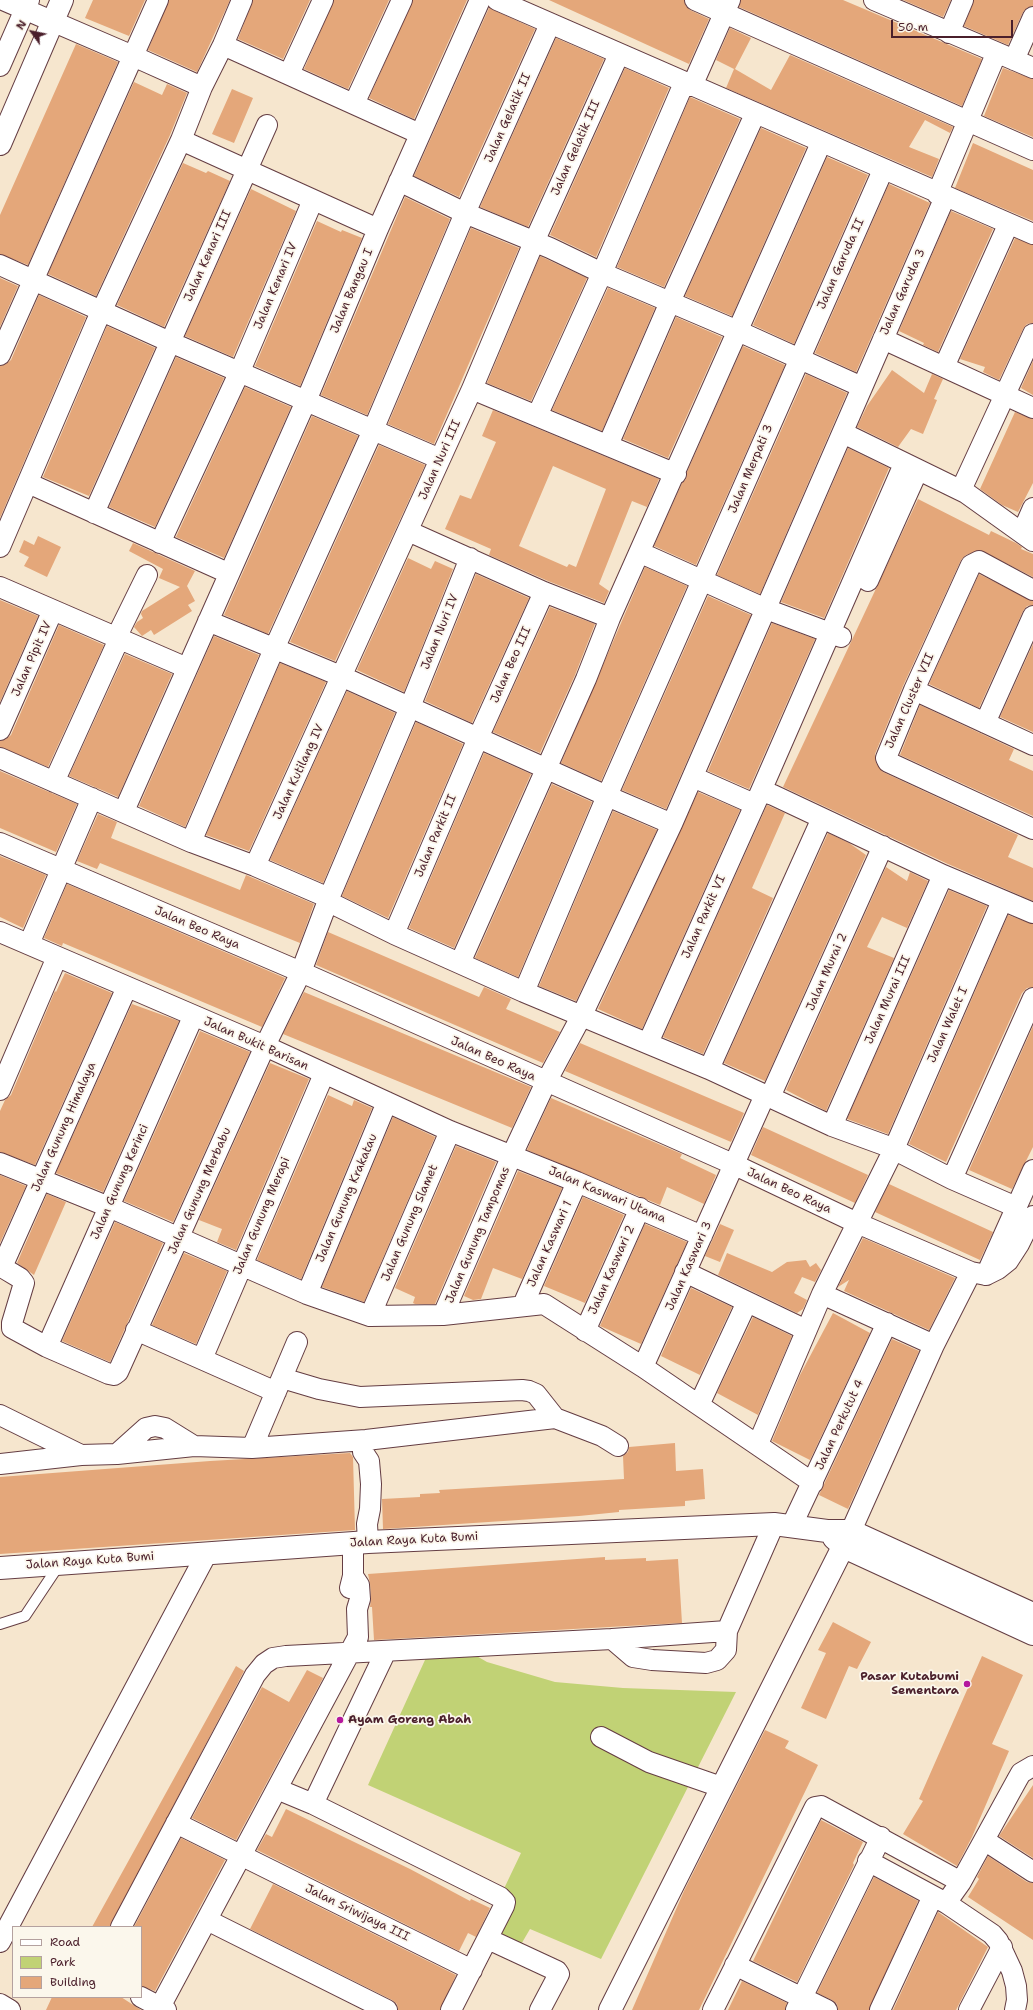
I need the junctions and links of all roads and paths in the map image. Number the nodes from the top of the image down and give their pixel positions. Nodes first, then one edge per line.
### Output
1 (3, 0) edge
2 (62, 0) edge
3 (158, 0) edge
4 (242, 0) edge
5 (322, 0) edge
6 (402, 0) edge
7 (480, 0) edge
8 (497, 0) edge
9 (695, 0) edge
10 (963, 0) edge
11 (879, 1) edge
12 (27, 5) edge
13 (727, 6) edge
14 (1033, 17) edge
15 (54, 21) junction
16 (550, 24) junction
17 (949, 33) junction
18 (224, 45) junction
19 (619, 54) junction
20 (133, 56) junction
21 (1005, 57) junction
22 (0, 66) edge
23 (1033, 68) edge
24 (289, 74) junction
25 (688, 84) junction
26 (202, 87) junction
27 (354, 104) junction
28 (755, 114) junction
29 (967, 120) junction
30 (267, 125) dead end
31 (420, 134) junction
32 (181, 140) junction
33 (822, 143) junction
34 (0, 144) edge
35 (1033, 150) edge
36 (246, 170) junction
37 (883, 170) junction
38 (399, 181) junction
39 (941, 195) junction
40 (313, 200) junction
41 (465, 213) junction
42 (1008, 225) junction
43 (378, 229) junction
44 (1033, 234) edge
45 (534, 242) junction
46 (0, 265) edge
47 (602, 274) junction
48 (33, 280) junction
49 (670, 302) junction
50 (102, 311) junction
51 (738, 330) junction
52 (1033, 334) edge
53 (883, 339) junction
54 (170, 342) junction
55 (0, 355) edge
56 (799, 358) junction
57 (944, 367) junction
58 (240, 371) junction
59 (862, 387) junction
60 (472, 389) junction
61 (1005, 395) junction
62 (306, 401) junction
63 (1033, 408) edge
64 (537, 416) junction
65 (373, 430) junction
66 (843, 433) junction
67 (608, 445) junction
68 (440, 458) junction
69 (911, 467) junction
70 (676, 474) junction
71 (28, 483) junction
72 (960, 490) junction
73 (1033, 508) edge
74 (94, 513) junction
75 (408, 531) junction
76 (1028, 537) edge
77 (1, 539) edge
78 (160, 543) junction
79 (640, 553) junction
80 (470, 558) junction
81 (228, 573) junction
82 (147, 575) dead end
83 (704, 580) junction
84 (0, 586) edge
85 (1033, 590) edge
86 (544, 592) junction
87 (766, 609) junction
88 (53, 610) junction
89 (1033, 616) edge
90 (610, 618) junction
91 (208, 621) junction
92 (836, 635) junction
93 (118, 638) junction
94 (274, 649) junction
95 (187, 668) junction
96 (343, 677) junction
97 (914, 690) junction
98 (410, 707) junction
99 (985, 723) junction
100 (0, 730) edge
101 (478, 738) junction
102 (1033, 745) edge
103 (0, 758) edge
104 (547, 768) junction
105 (693, 777) junction
106 (54, 782) junction
107 (607, 796) junction
108 (762, 797) junction
109 (92, 798) junction
110 (124, 811) junction
111 (822, 818) junction
112 (672, 824) junction
113 (1033, 829) edge
114 (191, 842) junction
115 (0, 843) edge
116 (883, 846) junction
117 (255, 866) junction
118 (61, 870) junction
119 (943, 874) junction
120 (329, 898) junction
121 (1002, 901) junction
122 (1033, 913) edge
123 (0, 932) edge
124 (394, 934) junction
125 (29, 944) junction
126 (57, 957) junction
127 (460, 963) junction
128 (301, 972) junction
129 (127, 988) junction
130 (524, 992) junction
131 (1033, 998) edge
132 (582, 1015) junction
133 (193, 1017) junction
134 (648, 1044) junction
135 (264, 1046) junction
136 (709, 1069) junction
137 (324, 1074) junction
138 (546, 1082) junction
139 (0, 1090) edge
140 (767, 1096) junction
141 (387, 1102) junction
142 (832, 1126) junction
143 (450, 1131) junction
144 (894, 1149) junction
145 (512, 1155) junction
146 (0, 1162) edge
147 (734, 1165) junction
148 (1033, 1170) edge
149 (41, 1179) junction
150 (952, 1179) junction
151 (577, 1182) junction
152 (109, 1207) junction
153 (640, 1208) junction
154 (1025, 1212) edge
155 (857, 1223) junction
156 (702, 1236) junction
157 (180, 1238) junction
158 (241, 1265) junction
159 (1, 1267) edge
160 (685, 1272) junction
161 (979, 1274) junction
162 (307, 1294) junction
163 (822, 1294) junction
164 (748, 1302) junction
165 (523, 1305) junction
166 (443, 1315) junction
167 (370, 1316) junction
168 (887, 1323) junction
169 (806, 1330) junction
170 (6, 1331) edge
171 (585, 1331) junction
172 (135, 1333) junction
173 (296, 1342) dead end
174 (934, 1345) junction
175 (47, 1347) junction
176 (202, 1359) junction
177 (643, 1367) junction
178 (279, 1385) junction
179 (699, 1405) junction
180 (0, 1415) edge
181 (555, 1418) junction
182 (758, 1444) junction
183 (365, 1446) junction
184 (618, 1446) dead end
185 (252, 1448) junction
186 (81, 1455) junction
187 (0, 1464) edge
188 (813, 1483) junction
189 (783, 1524) junction
190 (362, 1537) junction
191 (847, 1539) junction
192 (207, 1553) junction
193 (60, 1563) junction
194 (0, 1568) edge
195 (1033, 1614) edge
196 (0, 1624) edge
197 (727, 1631) junction
198 (1033, 1634) edge
199 (612, 1639) junction
200 (386, 1651) junction
201 (350, 1653) junction
202 (600, 1737) dead end
203 (1031, 1769) edge
204 (721, 1787) junction
205 (277, 1789) junction
206 (313, 1804) junction
207 (176, 1823) junction
208 (881, 1837) junction
209 (984, 1840) junction
210 (241, 1856) junction
211 (868, 1861) junction
212 (1033, 1872) edge
213 (961, 1882) junction
214 (940, 1900) junction
215 (207, 1920) junction
216 (122, 1926) edge
217 (488, 1938) junction
218 (0, 1942) edge
219 (1002, 1947) junction
220 (734, 1965) junction
221 (472, 1970) junction
222 (142, 1998) edge
223 (356, 2003) edge
224 (0, 2004) edge
225 (799, 2004) edge
226 (163, 2008) edge
227 (10, 2010) edge
228 (387, 2010) edge
229 (451, 2010) edge
230 (540, 2010) edge
231 (610, 2010) edge
232 (713, 2010) edge
233 (827, 2010) edge
234 (880, 2010) edge
235 (969, 2010) edge
236 (1015, 2010) edge

1 - 12 street
2 - 15 street
3 - 20 street
4 - 18 street
5 - 24 street
6 - 27 street
7 - 31 street, Jalan Bangau I
8 - 16 street
9 - 13 street
10 - 17 street
11 - 17 street
12 - 15 street
12 - 22 street
13 - 25 street
13 - 29 street
14 - 21 street, Jalan Garuda 3
15 - 20 street
15 - 34 street
16 - 19 street
16 - 41 street, Jalan Gelatik II
17 - 21 street
18 - 24 street
18 - 26 street
19 - 25 street
19 - 45 street, Jalan Gelatik III
20 - 26 street
20 - 48 street
21 - 23 street
21 - 29 street, Jalan Garuda 3
24 - 27 street
25 - 28 street
25 - 47 street
26 - 32 street
27 - 31 street
28 - 33 street
28 - 49 street
29 - 35 street
29 - 39 street, Jalan Garuda 3
30 - 36 street, Jalan Kenari III
31 - 38 street, Jalan Bangau I
32 - 36 street
32 - 50 street
33 - 37 street
33 - 51 street
36 - 40 street
36 - 54 street, Jalan Kenari III
37 - 39 street
37 - 56 street, Jalan Garuda II
38 - 41 street
38 - 43 street, Jalan Bangau I
39 - 42 street
39 - 53 street, Jalan Garuda 3
40 - 43 street
40 - 58 street, Jalan Kenari IV
41 - 45 street
41 - 65 street, Jalan Gelatik II
42 - 44 street
42 - 57 street
43 - 62 street, Jalan Bangau I
45 - 47 street
45 - 60 street, Jalan Nuri III
46 - 48 street
47 - 49 street
47 - 64 street
48 - 50 street
48 - 55 street
49 - 51 street
49 - 67 street
50 - 54 street
50 - 71 street
51 - 56 street
51 - 70 street
52 - 61 street
53 - 57 street
53 - 59 street, Jalan Garuda 3
54 - 58 street
54 - 74 street, Jalan Kenari III
56 - 59 street
56 - 83 street, Jalan Merpati 3
57 - 61 street
58 - 62 street
58 - 78 street, Jalan Kenari IV
59 - 66 street, Jalan Garuda 3
60 - 64 street
60 - 68 street, Jalan Nuri III
61 - 63 street
61 - 72 street
62 - 65 street
62 - 81 street, Jalan Bangau I
64 - 67 street
65 - 68 street
65 - 94 street, Jalan Gelatik II
66 - 69 street
66 - 87 street, Jalan Garuda 3
67 - 70 street
68 - 75 street, Jalan Nuri III
69 - 72 street
69 - 92 street, Jalan Parkit VI
70 - 79 street
71 - 74 street
71 - 77 street
72 - 76 street
73 - 76 street
74 - 78 street
75 - 80 street
75 - 96 street, Jalan Nuri III
78 - 81 street
79 - 83 street
79 - 90 street
80 - 86 street
80 - 98 street, Jalan Nuri IV
81 - 91 street, Jalan Bangau I
82 - 93 street
83 - 87 street
83 - 107 street, Jalan Merpati 3
84 - 88 street
85 - 97 street, Jalan Cluster VII
86 - 90 street
86 - 101 street, Jalan Beo III
87 - 92 street
87 - 105 street, Jalan Garuda 3
88 - 93 street
88 - 100 street, Jalan Pipit IV
89 - 99 street
90 - 104 street
91 - 94 street
91 - 95 street, Jalan Bangau I
92 - 108 street, Jalan Parkit VI
93 - 95 street
93 - 106 street
94 - 96 street
94 - 114 street, Jalan Gelatik II
95 - 110 street, Jalan Bangau I
96 - 98 street
96 - 117 street, Jalan Kutilang IV
97 - 99 street
97 - 113 street, Jalan Cluster VII
98 - 101 street
98 - 120 street, Jalan Nuri IV
99 - 102 street
101 - 104 street
101 - 124 street, Jalan Parkit II
103 - 106 street
104 - 107 street
104 - 127 street
105 - 108 street
105 - 112 street, Jalan Gunung Tampomas
106 - 109 street
107 - 112 street
107 - 130 street, Jalan Merpati 3
108 - 111 street
108 - 134 street, Jalan Parkit VI
109 - 110 street
109 - 118 street
110 - 114 street
111 - 116 street
111 - 136 street
112 - 132 street, Jalan Gunung Tampomas
114 - 117 street
115 - 118 street, Jalan Beo Raya
116 - 119 street
116 - 140 street, Jalan Murai 2
117 - 120 street
118 - 125 street
118 - 128 street, Jalan Beo Raya
119 - 121 street
119 - 142 street, Jalan Murai III
120 - 124 street
120 - 128 street, Jalan Gunung Merbabu
121 - 122 street
121 - 144 street, Jalan Walet I
123 - 125 street, Jalan Bukit Barisan
124 - 127 street
125 - 126 street, Jalan Bukit Barisan
126 - 129 street, Jalan Bukit Barisan
126 - 139 street
127 - 130 street
128 - 135 street, Jalan Gunung Merbabu
128 - 138 street, Jalan Beo Raya
129 - 133 street, Jalan Bukit Barisan
129 - 149 street, Jalan Gunung Himalaya
130 - 132 street
131 - 150 street
132 - 134 street
132 - 138 street, Jalan Gunung Tampomas
133 - 135 street, Jalan Bukit Barisan
133 - 152 street, Jalan Gunung Kerinci
134 - 136 street
135 - 137 street, Jalan Bukit Barisan
135 - 157 street, Jalan Gunung Merbabu
136 - 140 street
137 - 141 street, Jalan Bukit Barisan
137 - 158 street, Jalan Gunung Merapi
138 - 145 street, Jalan Gunung Tampomas
138 - 147 street, Jalan Beo Raya
140 - 142 street
140 - 147 street, Jalan Murai 2
141 - 143 street, Jalan Bukit Barisan
141 - 162 street, Jalan Gunung Krakatau
142 - 144 street
143 - 145 street, Jalan Bukit Barisan
143 - 167 street, Jalan Gunung Slamet
144 - 150 street
144 - 155 street, Jalan Walet I
145 - 151 street, Jalan Kaswari Utama
145 - 166 street, Jalan Gunung Tampomas
146 - 149 street
147 - 155 street, Jalan Beo Raya
147 - 156 street, Jalan Kaswari 3
148 - 154 street
149 - 152 street
149 - 159 street, Jalan Gunung Himalaya
150 - 154 street
151 - 153 street, Jalan Kaswari Utama
151 - 165 street, Jalan Kaswari 1
152 - 157 street
152 - 175 street, Jalan Gunung Kerinci
153 - 156 street, Jalan Kaswari Utama
153 - 171 street, Jalan Kaswari 2
154 - 161 street
155 - 161 street, Jalan Beo Raya
155 - 163 street, Jalan Walet I
156 - 160 street, Jalan Kaswari 3
157 - 158 street
157 - 172 street, Jalan Gunung Merbabu
158 - 162 street
158 - 176 street, Jalan Gunung Merapi
159 - 170 street
160 - 164 street
160 - 177 street, Jalan Kaswari 3
161 - 174 street
162 - 167 street
163 - 168 street
163 - 169 street, Jalan Walet I
164 - 169 street
164 - 179 street
165 - 166 street
165 - 171 street
166 - 167 street
168 - 174 street
168 - 188 street, Jalan Perkutut 4
169 - 182 street, Jalan Walet I
170 - 175 street
171 - 177 street
172 - 175 street, Jalan Gunung Merbabu
172 - 176 street
173 - 178 street
174 - 191 street
176 - 178 street
177 - 179 street
178 - 181 street
178 - 185 street
179 - 182 street
180 - 186 street
181 - 183 street
181 - 184 street
182 - 188 street
183 - 185 street
183 - 190 street
185 - 186 street
186 - 187 street
188 - 189 street, Jalan Perkutut 4
189 - 190 street, Jalan Raya Kuta Bumi
189 - 191 street, Jalan Raya Kuta Bumi
189 - 197 street, Jalan Perkutut 4
190 - 192 street, Jalan Raya Kuta Bumi
190 - 201 street
191 - 195 street
191 - 198 street
191 - 204 street
192 - 193 street, Jalan Raya Kuta Bumi
192 - 218 street
193 - 194 street, Jalan Raya Kuta Bumi
193 - 196 lane
197 - 199 street
197 - 199 street, Jalan Perkutut 4
199 - 200 street
200 - 201 street
200 - 206 street
201 - 205 street
201 - 207 street
202 - 204 street
203 - 209 street
204 - 231 street
205 - 206 street
205 - 210 street
206 - 217 street
207 - 210 street, Jalan Sriwijaya III
207 - 216 street
208 - 211 street
208 - 213 street
208 - 220 street
209 - 212 street
209 - 213 street
210 - 215 street
210 - 221 street, Jalan Sriwijaya III
211 - 214 street
211 - 225 street
213 - 214 street
214 - 219 street
214 - 234 street
215 - 223 street
215 - 226 street
217 - 221 street
217 - 230 street
219 - 235 street
219 - 236 street
220 - 225 street
220 - 232 street
221 - 229 street
222 - 226 street
223 - 228 street
224 - 227 street
225 - 233 street

